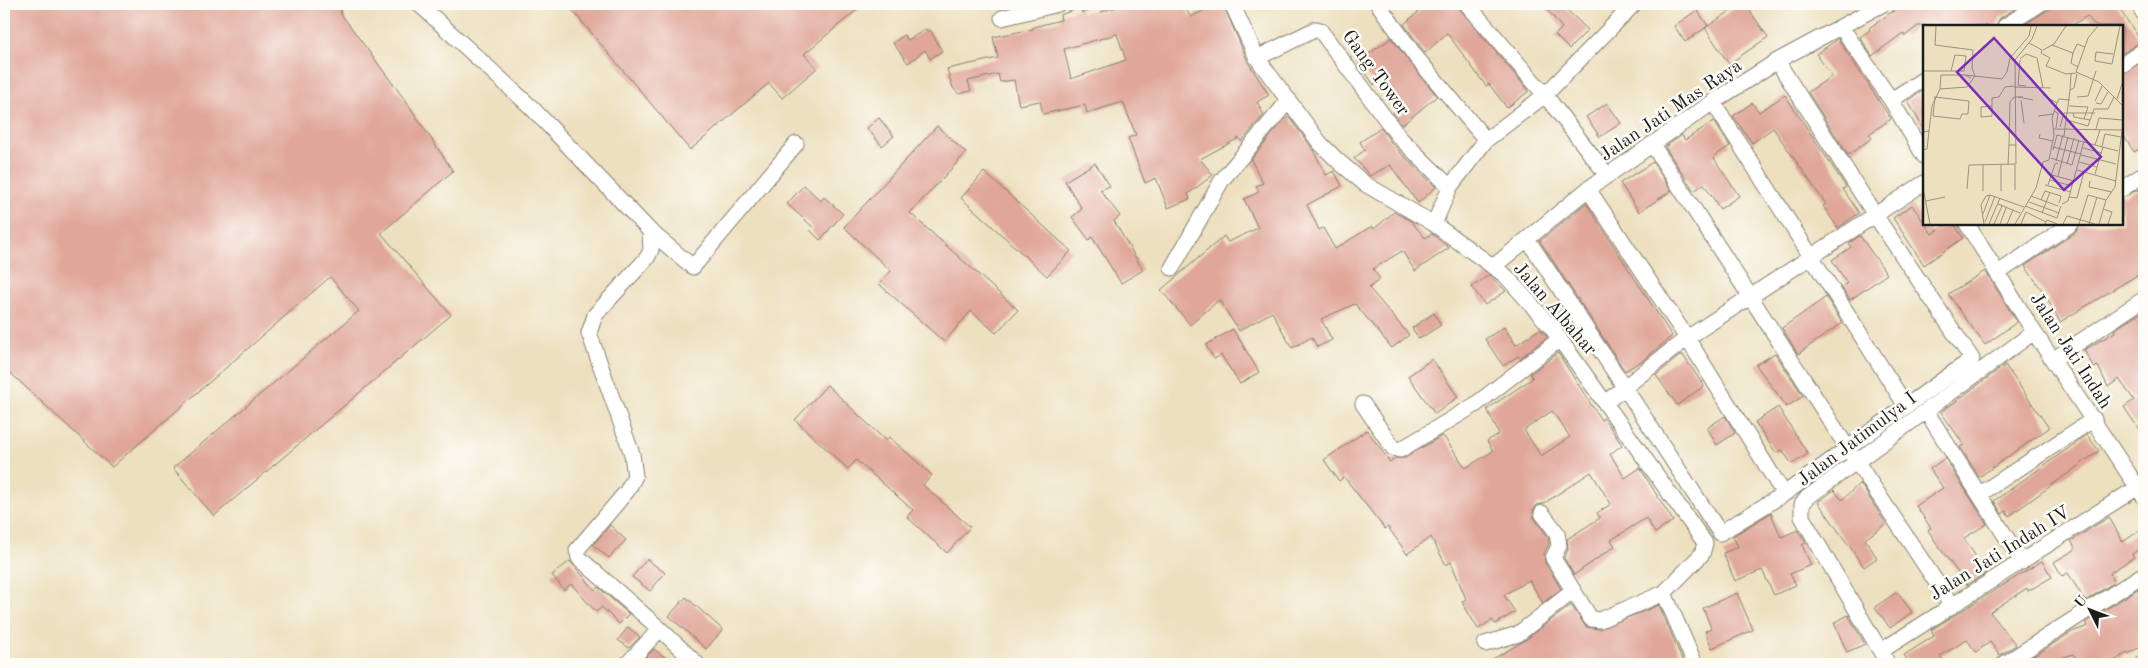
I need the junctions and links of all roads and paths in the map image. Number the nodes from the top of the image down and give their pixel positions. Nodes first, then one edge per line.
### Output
1 (419, 4) edge
2 (1058, 4) edge
3 (1232, 4) edge
4 (1378, 4) edge
5 (1634, 4) edge
6 (1883, 4) edge
7 (2040, 4) edge
8 (2138, 4) edge
9 (1473, 6) edge
10 (2144, 14) edge
11 (1002, 18) dead end
12 (2007, 25) edge
13 (1842, 28) junction
14 (2144, 50) edge
15 (1257, 58) junction
16 (1777, 61) junction
17 (2123, 64) edge
18 (1923, 80) edge
19 (1545, 95) junction
20 (1289, 100) junction
21 (1891, 100) junction
22 (1713, 102) junction
23 (1486, 140) junction
24 (796, 144) dead end
25 (1652, 144) junction
26 (1923, 154) edge
27 (2144, 174) edge
28 (1607, 175) junction
29 (1923, 184) edge
30 (1450, 188) junction
31 (2123, 188) edge
32 (1588, 189) junction
33 (1875, 215) junction
34 (1434, 224) junction
35 (1968, 225) edge
36 (2069, 225) edge
37 (650, 231) junction
38 (1528, 240) junction
39 (1812, 257) junction
40 (1493, 267) junction
41 (1172, 268) dead end
42 (1998, 272) junction
43 (1750, 298) junction
44 (2143, 302) edge
45 (1575, 311) junction
46 (2034, 332) junction
47 (1555, 333) junction
48 (1688, 338) junction
49 (2054, 359) junction
50 (1624, 387) junction
51 (1606, 402) junction
52 (1363, 404) dead end
53 (1906, 406) junction
54 (1926, 411) junction
55 (2094, 420) junction
56 (1847, 448) junction
57 (1857, 461) junction
58 (2141, 492) edge
59 (1784, 494) junction
60 (1980, 494) junction
61 (1542, 513) dead end
62 (2022, 562) junction
63 (2144, 574) edge
64 (1572, 592) junction
65 (1664, 593) junction
66 (1952, 606) junction
67 (660, 629) junction
68 (1485, 644) dead end
69 (1885, 658) edge
70 (627, 664) edge
71 (697, 664) edge
72 (1694, 664) edge
73 (2004, 664) edge

1 - 37 street
2 - 11 street
3 - 15 street, Jalan Albahar
4 - 23 street
5 - 19 street
6 - 13 street, Jalan Jati Mas Raya
7 - 12 street
8 - 10 street
9 - 19 street
13 - 16 street, Jalan Jati Mas Raya
13 - 21 street
14 - 17 street
15 - 20 street, Jalan Albahar
15 - 30 street, Gang Tower
16 - 22 street, Jalan Jati Mas Raya
16 - 33 street
18 - 21 street
19 - 23 street
19 - 28 street
20 - 34 street, Jalan Albahar
20 - 41 street
21 - 26 street
22 - 25 street, Jalan Jati Mas Raya
22 - 39 street
23 - 30 street
24 - 37 street
25 - 28 street, Jalan Jati Mas Raya
25 - 43 street
27 - 31 street
28 - 32 street, Jalan Jati Mas Raya
29 - 33 street
30 - 34 street
32 - 38 street, Jalan Jati Mas Raya
32 - 48 street
33 - 39 street
33 - 53 street
34 - 40 street, Jalan Albahar
35 - 42 street, Jalan Jati Indah
36 - 42 street
37 - 67 street
38 - 40 street, Jalan Jati Mas Raya
38 - 45 street
39 - 43 street
39 - 53 street
40 - 47 street, Jalan Albahar
42 - 46 street, Jalan Jati Indah
43 - 48 street
43 - 56 street
44 - 49 street
45 - 47 street
45 - 50 street
46 - 49 street, Jalan Jati Indah
46 - 54 street, Jalan Jatimulya I
47 - 51 street, Jalan Albahar
47 - 52 street
48 - 50 street
48 - 59 street
49 - 55 street, Jalan Jati Indah
50 - 51 street
50 - 59 street
51 - 65 street, Jalan Albahar
53 - 56 street
54 - 57 street, Jalan Jatimulya I
54 - 60 street
55 - 58 street, Jalan Jati Indah
55 - 60 street
56 - 57 street
56 - 59 street
57 - 66 street
57 - 69 street, Jalan Jatimulya I
58 - 62 street, Jalan Jati Indah IV
60 - 62 street
61 - 64 street
62 - 66 street, Jalan Jati Indah IV
63 - 73 street
64 - 65 street
64 - 68 street
65 - 72 street
66 - 69 street, Jalan Jati Indah IV
67 - 70 street
67 - 71 street

